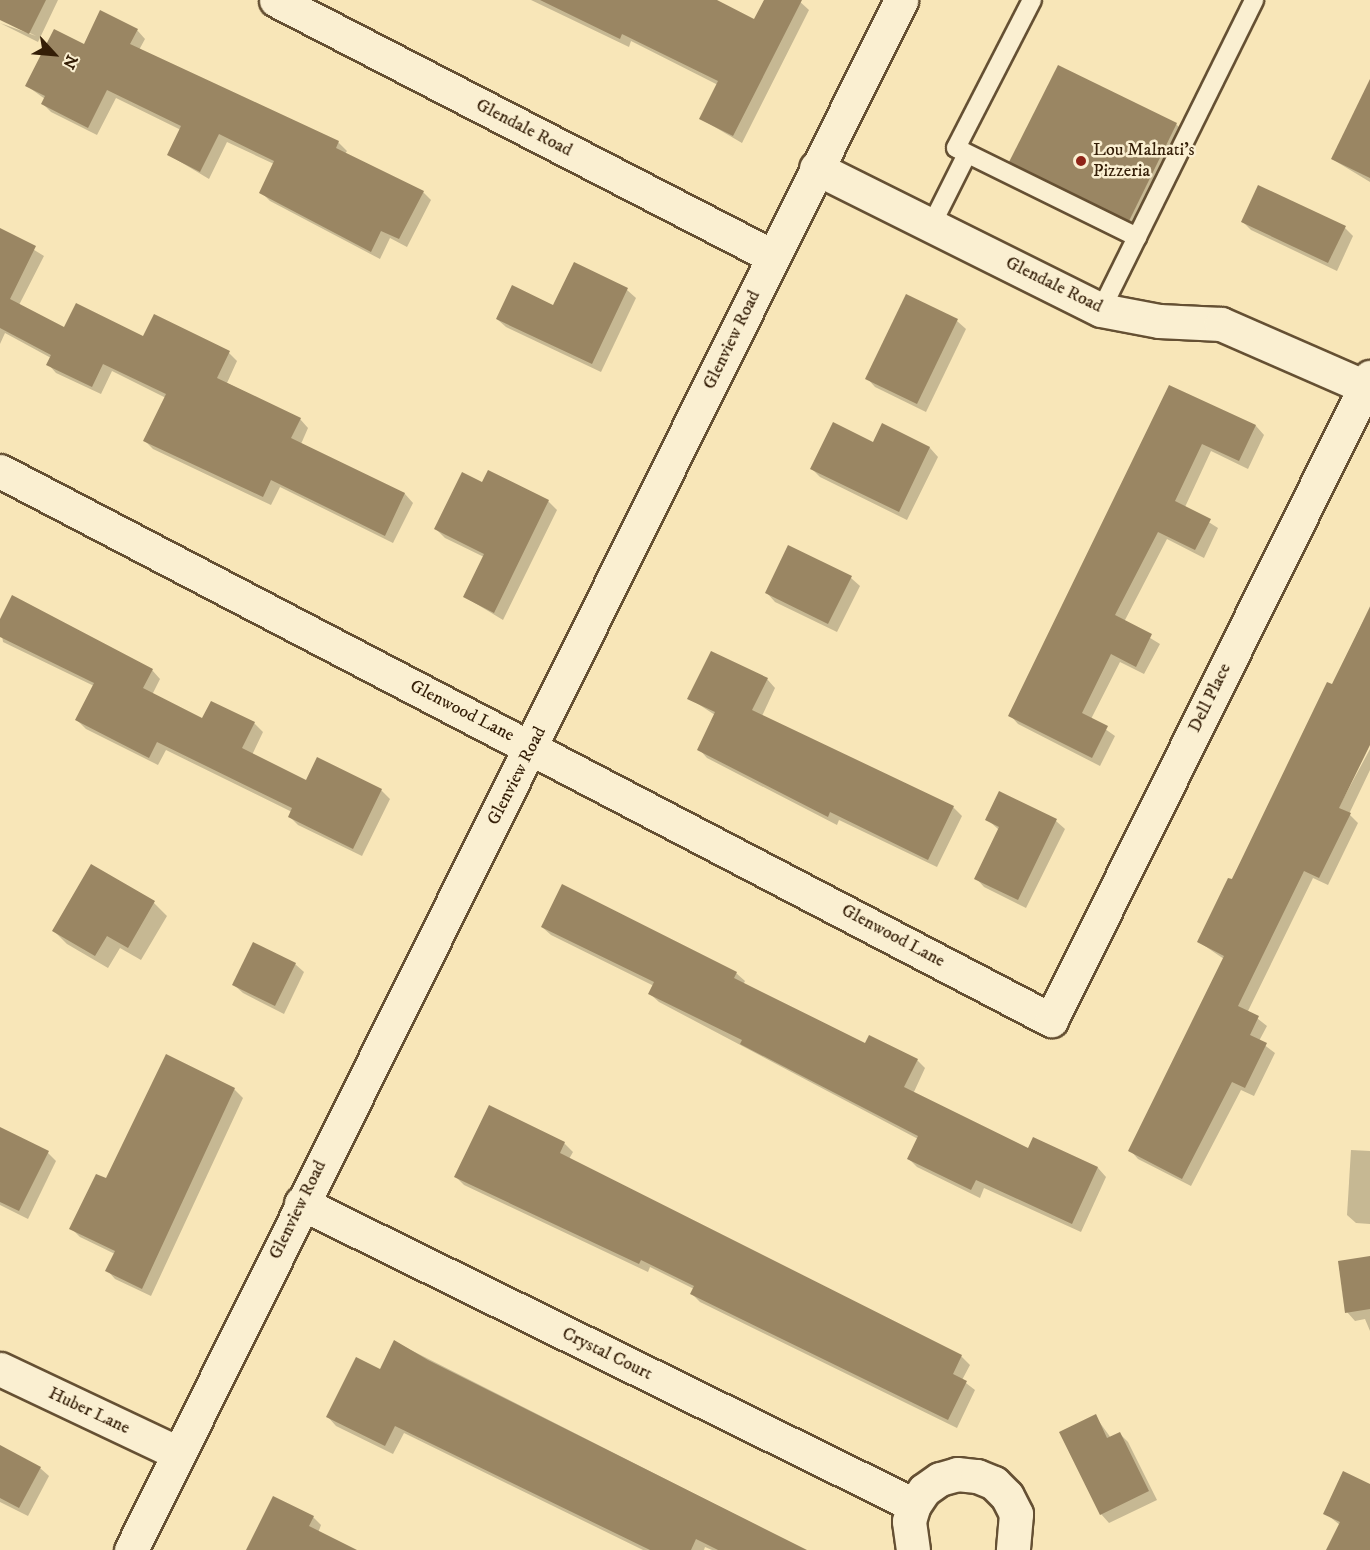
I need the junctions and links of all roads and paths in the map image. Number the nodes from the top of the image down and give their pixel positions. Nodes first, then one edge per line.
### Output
1 (276, 0) edge
2 (901, 0) edge
3 (1032, 0) edge
4 (1254, 0) edge
5 (967, 154) junction
6 (816, 168) junction
7 (932, 224) junction
8 (1137, 237) junction
9 (772, 256) junction
10 (1101, 310) junction
11 (1368, 384) edge
12 (0, 471) edge
13 (532, 747) junction
14 (1051, 1020) joint
15 (301, 1203) junction
16 (0, 1369) edge
17 (178, 1453) junction
18 (914, 1505) junction
19 (131, 1550) edge
20 (913, 1550) edge
21 (1013, 1550) edge

1 - 9 street, Glendale Road
2 - 6 street, Glenview Road
3 - 5 lane
4 - 8 lane
5 - 7 lane
5 - 8 lane
6 - 7 street, Glendale Road
6 - 9 street, Glenview Road
7 - 10 street, Glendale Road
8 - 10 lane
9 - 13 street, Glenview Road
10 - 11 street, Glendale Road
11 - 14 street, Dell Place
12 - 13 street, Glenwood Lane
13 - 14 street, Glenwood Lane
13 - 15 street, Glenview Road
15 - 17 street, Glenview Road
15 - 18 street, Crystal Court
16 - 17 street, Huber Lane
17 - 19 street, Glenview Road
18 - 20 street
18 - 21 street

